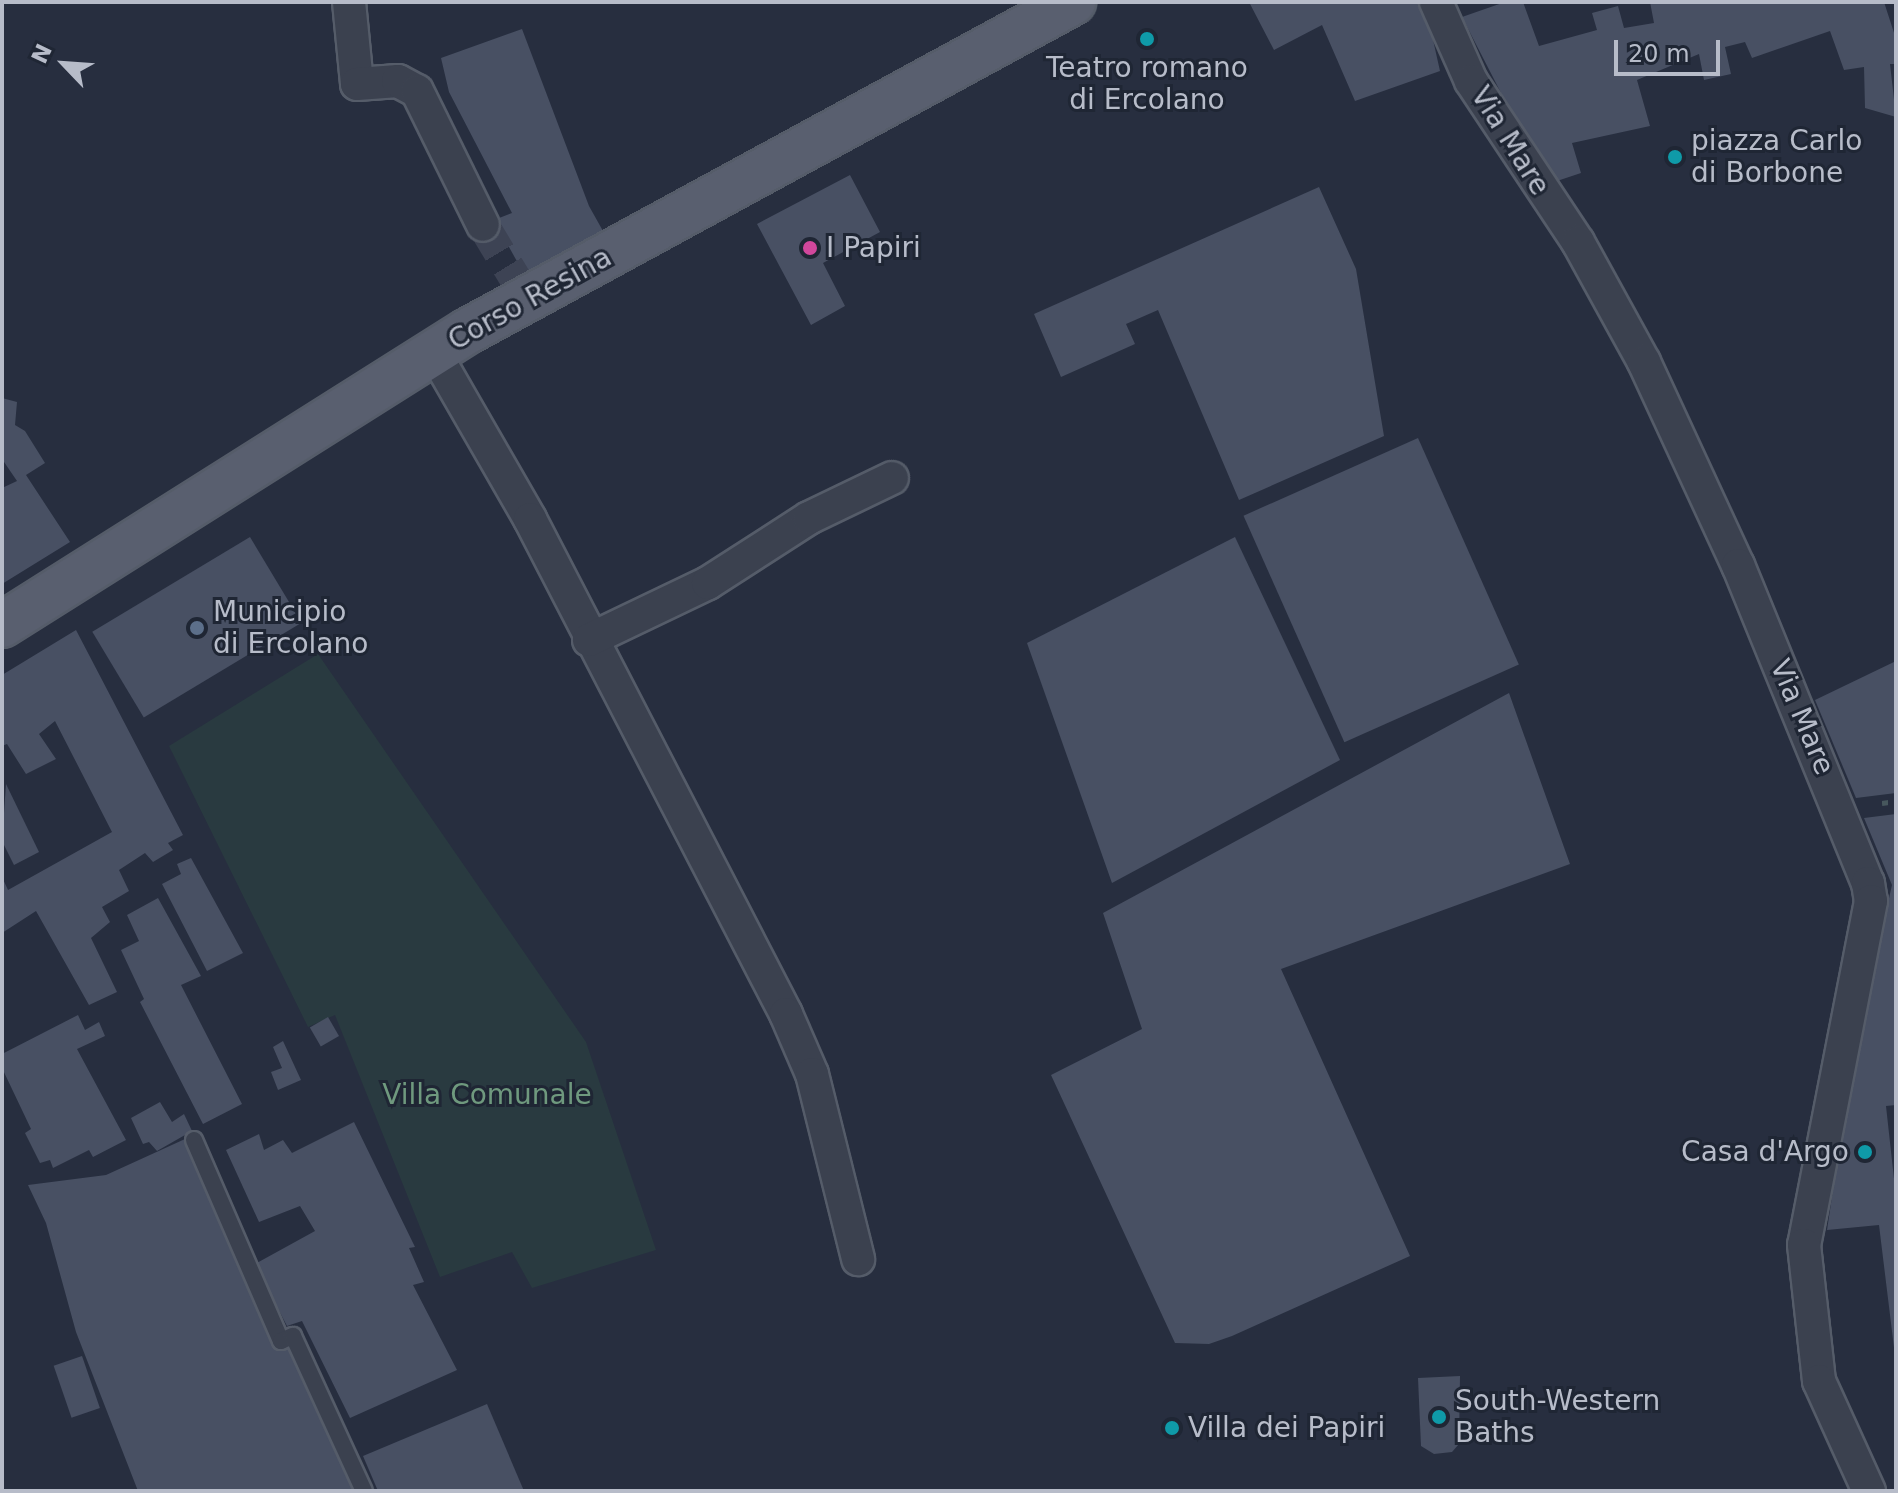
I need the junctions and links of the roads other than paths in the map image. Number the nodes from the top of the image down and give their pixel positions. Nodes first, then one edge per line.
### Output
1 (349, 2) edge
2 (1073, 2) edge
3 (1436, 2) edge
4 (483, 225) tunnel mouth
5 (434, 352) junction
6 (892, 478) dead end
7 (2, 625) edge
8 (589, 640) junction
9 (194, 1140) dead end
10 (858, 1259) dead end
11 (364, 1491) edge
12 (1869, 1491) edge

1 - 4 street
2 - 5 main road, Corso Resina
3 - 12 street, Via Mare
5 - 7 main road, Corso Resina
5 - 8 street
6 - 8 street
8 - 10 street
9 - 11 lane

